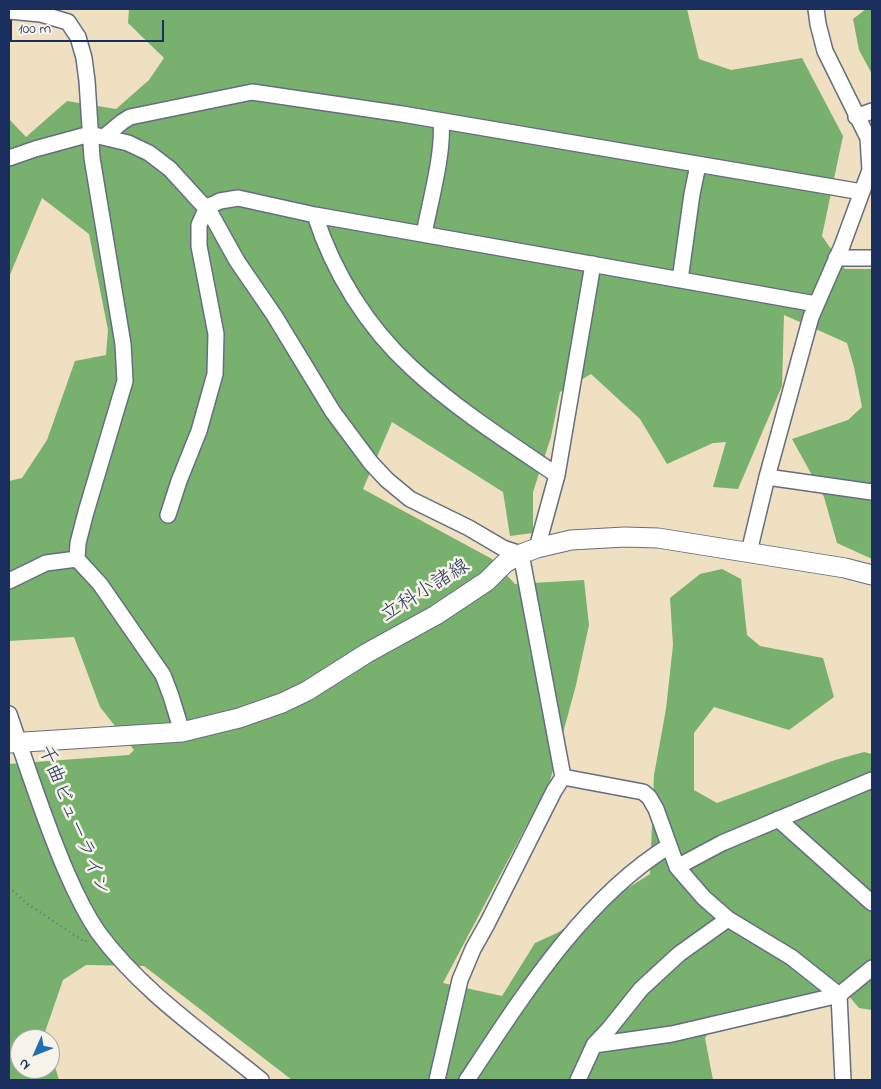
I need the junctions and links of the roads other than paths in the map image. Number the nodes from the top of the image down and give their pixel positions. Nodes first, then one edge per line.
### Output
1 (816, 9) edge
2 (9, 11) edge
3 (872, 111) edge
4 (856, 117) junction
5 (440, 121) junction
6 (97, 136) junction
7 (9, 158) edge
8 (698, 165) junction
9 (862, 192) junction
10 (207, 207) junction
11 (315, 215) junction
12 (424, 234) junction
13 (836, 258) junction
14 (872, 258) edge
15 (593, 264) junction
16 (680, 280) junction
17 (816, 304) junction
18 (557, 474) junction
19 (767, 477) junction
20 (872, 492) edge
21 (168, 515) dead end
22 (529, 551) junction
23 (748, 552) junction
24 (77, 559) junction
25 (872, 575) edge
26 (9, 581) edge
27 (9, 714) edge
28 (182, 732) junction
29 (14, 743) edge
30 (564, 777) junction
31 (872, 780) edge
32 (778, 820) junction
33 (668, 846) junction
34 (677, 867) junction
35 (872, 903) edge
36 (728, 920) junction
37 (871, 973) edge
38 (840, 995) junction
39 (594, 1045) junction
40 (261, 1080) edge
41 (436, 1080) edge
42 (468, 1080) edge
43 (578, 1080) edge
44 (843, 1080) edge

1 - 4 street
2 - 6 street
3 - 4 street
4 - 9 street
5 - 6 street
5 - 8 street
5 - 12 street
6 - 7 street
6 - 10 street
6 - 24 street
8 - 9 street
8 - 16 street
9 - 13 street
10 - 11 street
10 - 21 street
10 - 22 street
11 - 12 street
11 - 18 street
12 - 15 street
13 - 14 street
13 - 17 street
15 - 16 street
15 - 18 street
16 - 17 street
17 - 19 street
18 - 22 street
19 - 20 street
19 - 23 street
22 - 23 main road, 立科小諸線
22 - 28 main road, 立科小諸線
22 - 30 street
23 - 25 main road, 立科小諸線
24 - 26 street
24 - 28 street
27 - 29 street, 千曲ビューライン
28 - 29 main road, 立科小諸線
29 - 40 street, 千曲ビューライン
30 - 33 street
30 - 41 street
31 - 32 street
32 - 34 street
32 - 35 street
33 - 34 street
33 - 42 street
34 - 36 street
36 - 38 street
36 - 39 street
37 - 38 street
38 - 39 street
38 - 44 street
39 - 43 street

